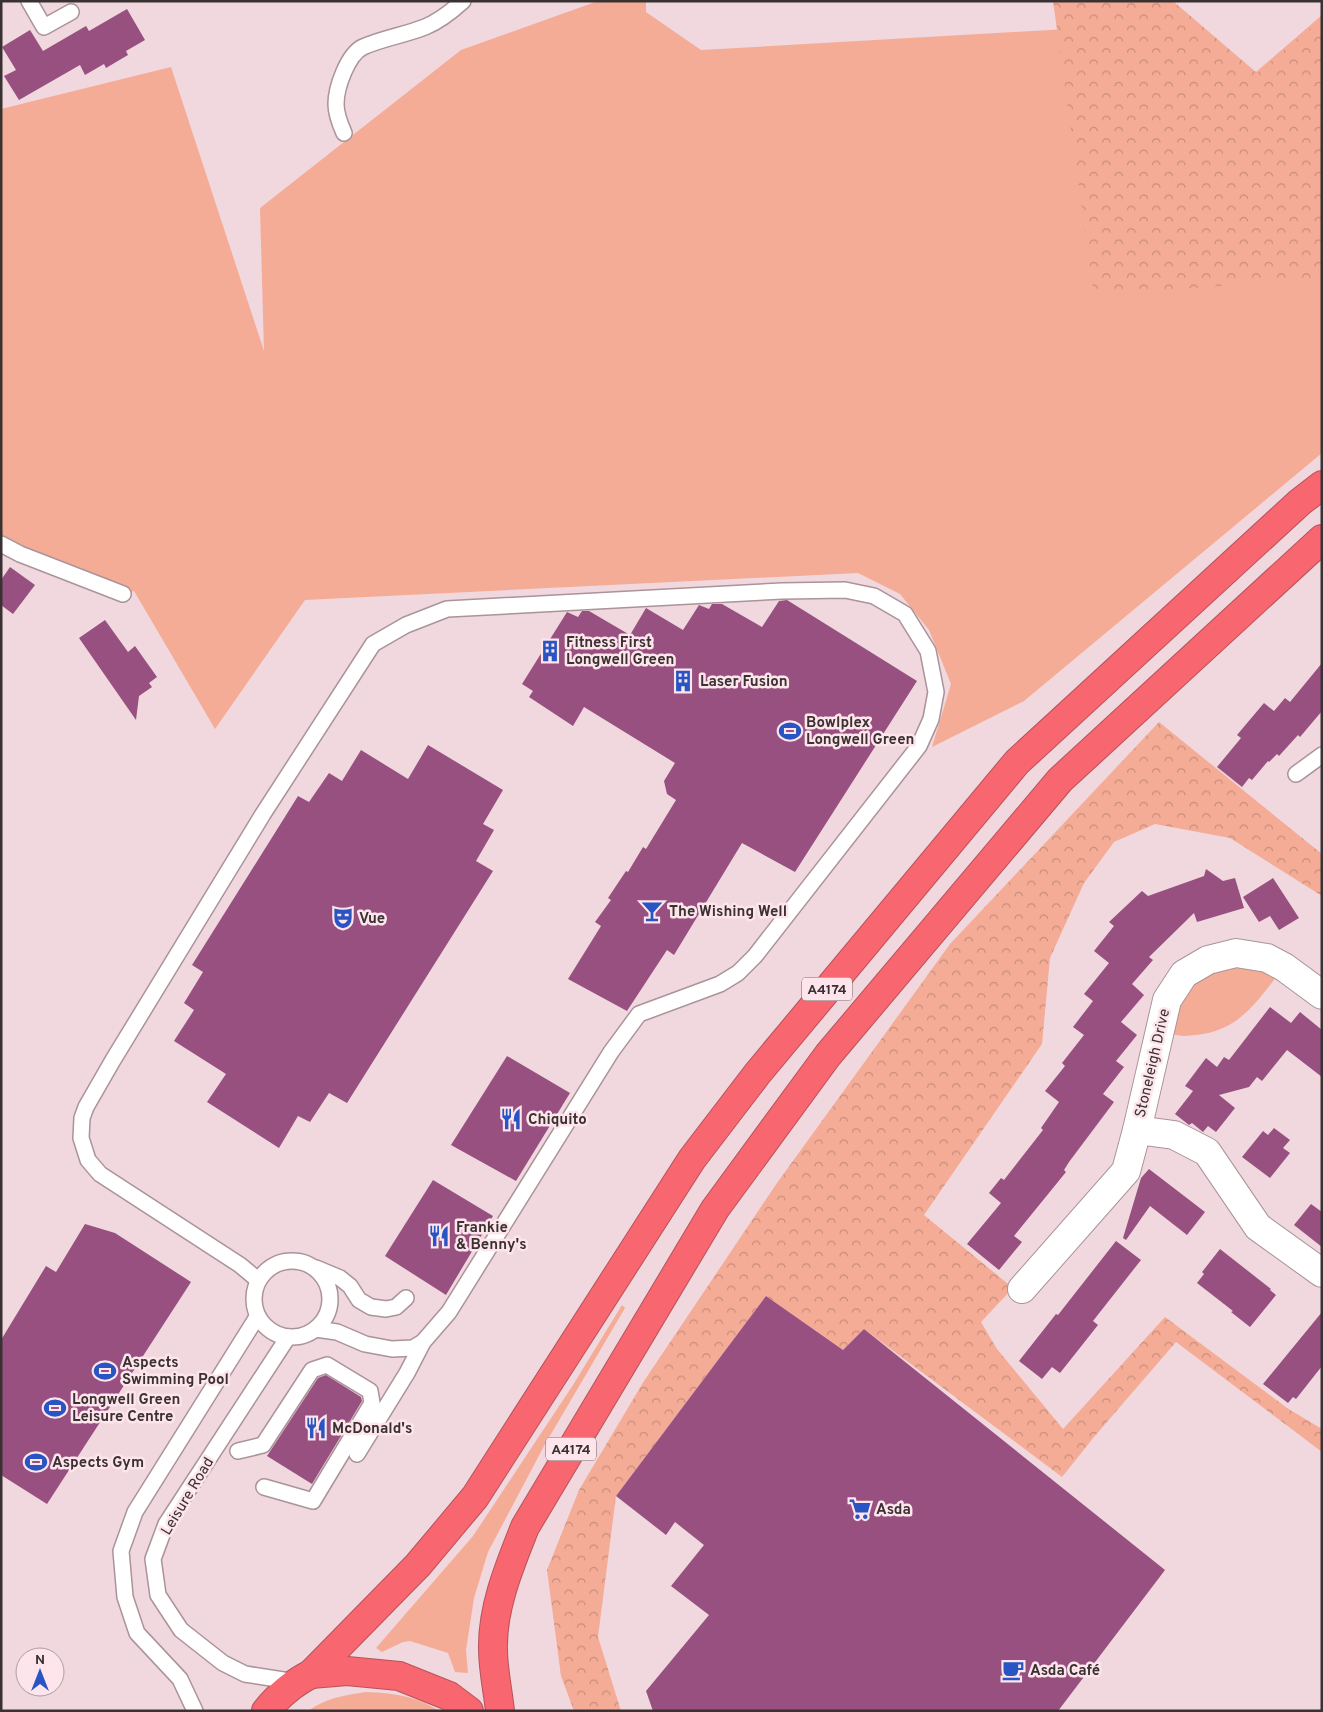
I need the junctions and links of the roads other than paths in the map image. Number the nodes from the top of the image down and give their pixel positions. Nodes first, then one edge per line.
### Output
1 (30, 1) edge
2 (463, 1) edge
3 (71, 12) dead end
4 (344, 133) dead end
5 (1322, 485) edge
6 (1322, 539) edge
7 (1, 544) edge
8 (123, 594) dead end
9 (1322, 755) edge
10 (1296, 774) dead end
11 (1322, 994) edge
12 (651, 997) dead end
13 (639, 1014) junction
14 (1137, 1130) junction
15 (312, 1266) junction
16 (1322, 1273) edge
17 (258, 1280) junction
18 (1022, 1289) dead end
19 (406, 1298) dead end
20 (257, 1317) junction
21 (316, 1329) junction
22 (288, 1337) junction
23 (423, 1342) junction
24 (238, 1451) dead end
25 (357, 1454) dead end
26 (264, 1487) dead end
27 (304, 1678) junction
28 (195, 1711) edge
29 (266, 1711) edge
30 (469, 1711) edge
31 (500, 1711) edge

1 - 3 lane
2 - 4 lane
5 - 27 highway, A4174
6 - 31 highway, A4174
7 - 8 lane
9 - 10 lane
11 - 14 street, Stoneleigh Drive
12 - 13 lane
13 - 17 lane
13 - 23 lane
14 - 16 street, Stoneleigh Drive
14 - 18 street, Stoneleigh Drive
15 - 17 lane
15 - 19 lane
15 - 21 lane
17 - 20 lane
20 - 22 lane
20 - 28 lane
21 - 22 lane
21 - 23 lane
22 - 27 lane, Leisure Road
23 - 25 lane
24 - 26 lane
27 - 29 highway, A4174
27 - 30 highway

